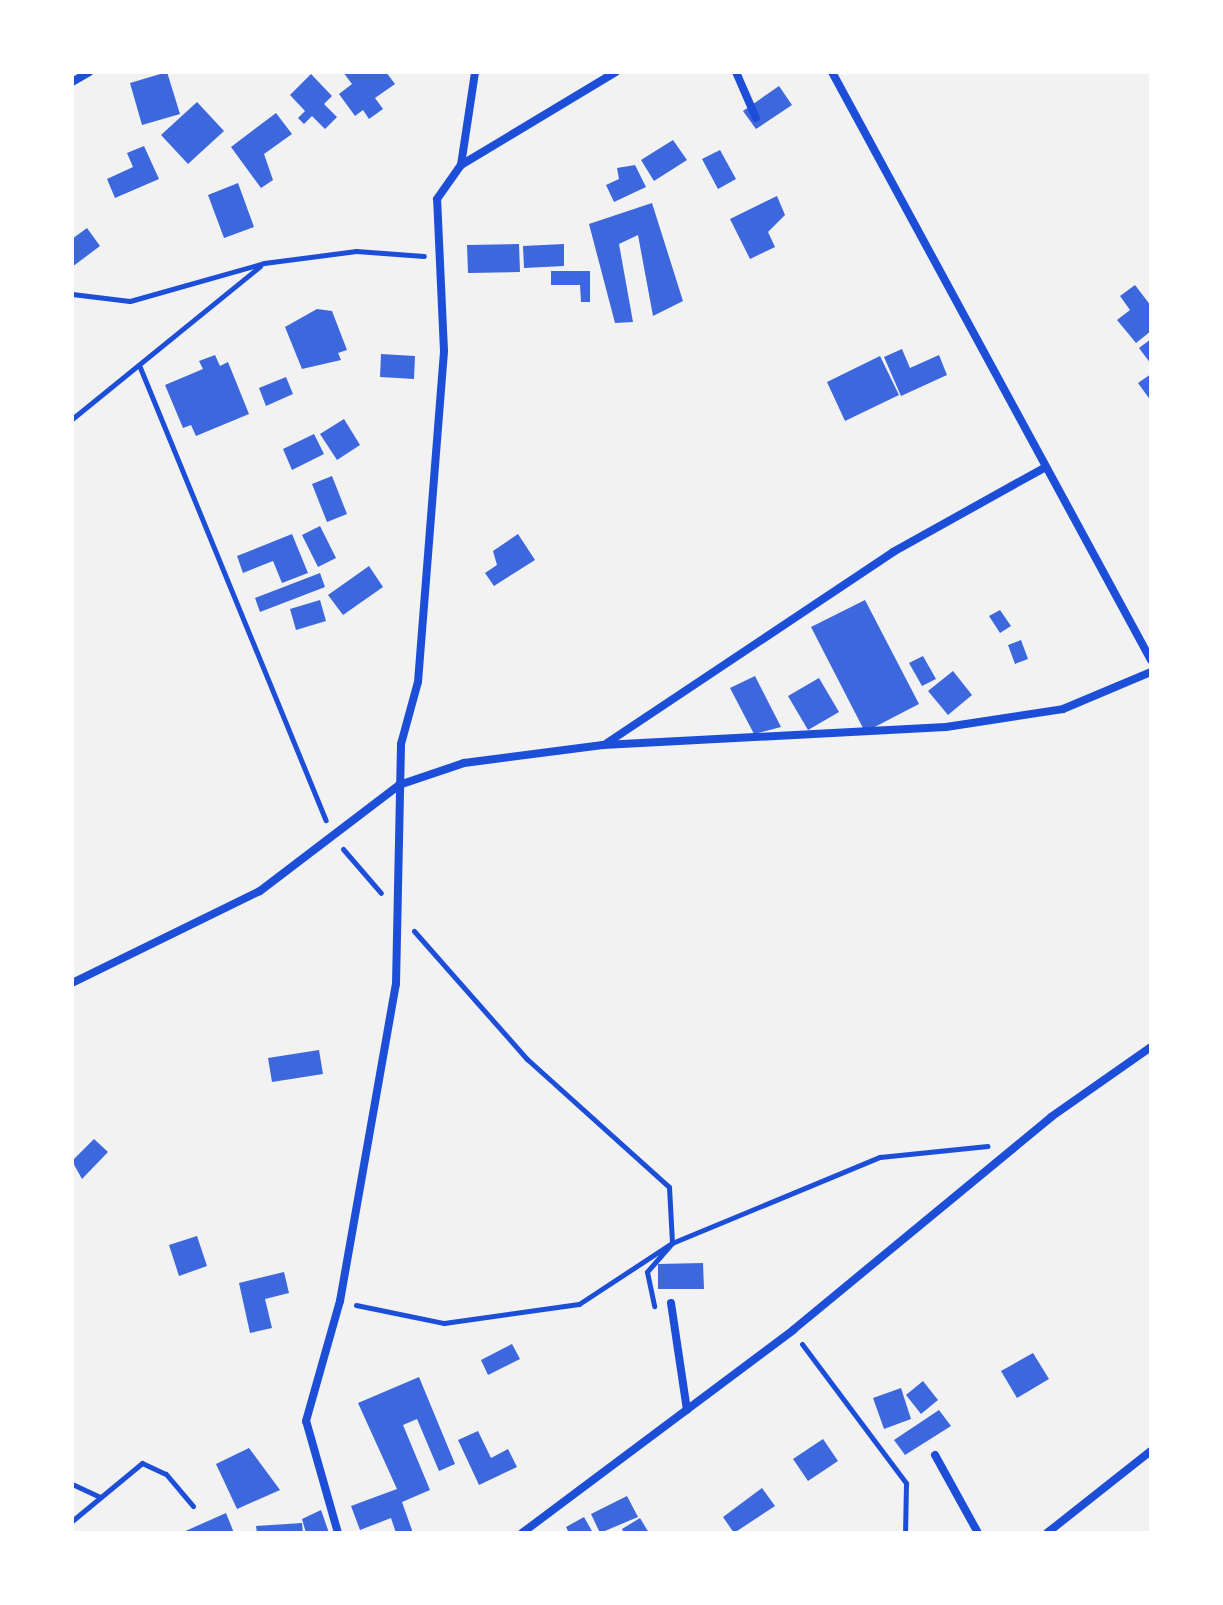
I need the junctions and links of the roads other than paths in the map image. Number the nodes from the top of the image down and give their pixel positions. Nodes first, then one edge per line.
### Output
1 (89, 72) edge
2 (475, 72) edge
3 (616, 72) edge
4 (736, 72) edge
5 (832, 72) edge
6 (72, 82) edge
7 (756, 118) dead end
8 (461, 165) junction
9 (1046, 467) junction
10 (1151, 660) edge
11 (1151, 672) edge
12 (603, 745) junction
13 (399, 785) junction
14 (72, 983) edge
15 (1151, 1047) edge
16 (671, 1303) road end
17 (687, 1410) junction
18 (1151, 1451) edge
19 (935, 1455) dead end
20 (338, 1533) edge
21 (522, 1533) edge
22 (978, 1533) edge
23 (1047, 1533) edge

1 - 6 street
2 - 8 street
3 - 8 street
4 - 7 street
5 - 9 street
8 - 13 street
9 - 10 street
9 - 12 street
11 - 12 street
12 - 13 street
13 - 14 street
13 - 20 street
15 - 17 street
16 - 17 street
17 - 21 street
18 - 23 street
19 - 22 street

